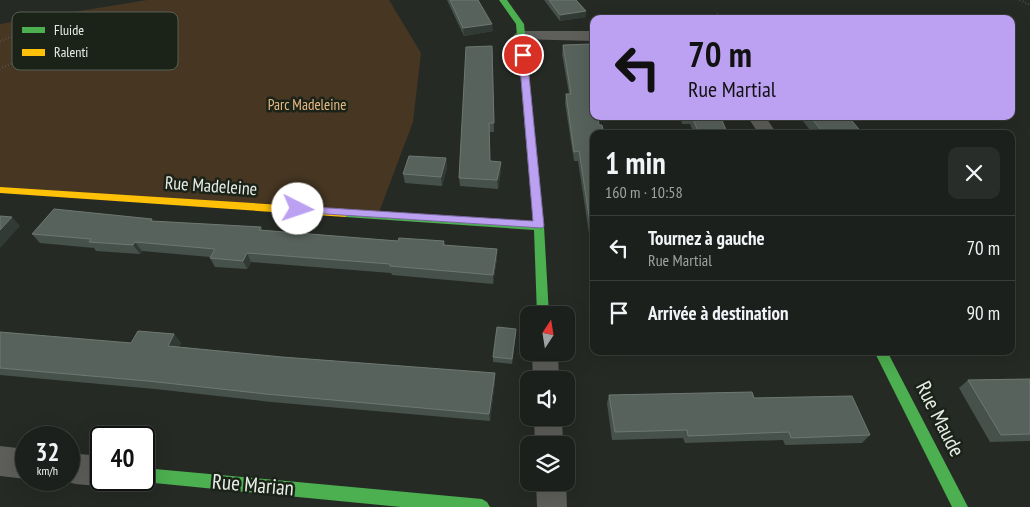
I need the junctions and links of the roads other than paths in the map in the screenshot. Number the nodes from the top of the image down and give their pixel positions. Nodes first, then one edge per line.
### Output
1 (503, 0) edge
2 (521, 36) junction
3 (590, 36) edge
4 (0, 190) edge
5 (539, 226) junction
6 (543, 306) edge
7 (882, 355) edge
8 (0, 461) edge
9 (15, 463) edge
10 (155, 476) edge
11 (551, 491) edge
12 (482, 507) edge
13 (552, 507) edge
14 (960, 507) edge

1 - 2 street
2 - 3 street
2 - 5 street
4 - 5 street, Rue Madeleine
5 - 6 street
7 - 14 street, Rue Maude
8 - 9 street
10 - 12 street, Rue Marian
11 - 13 street

